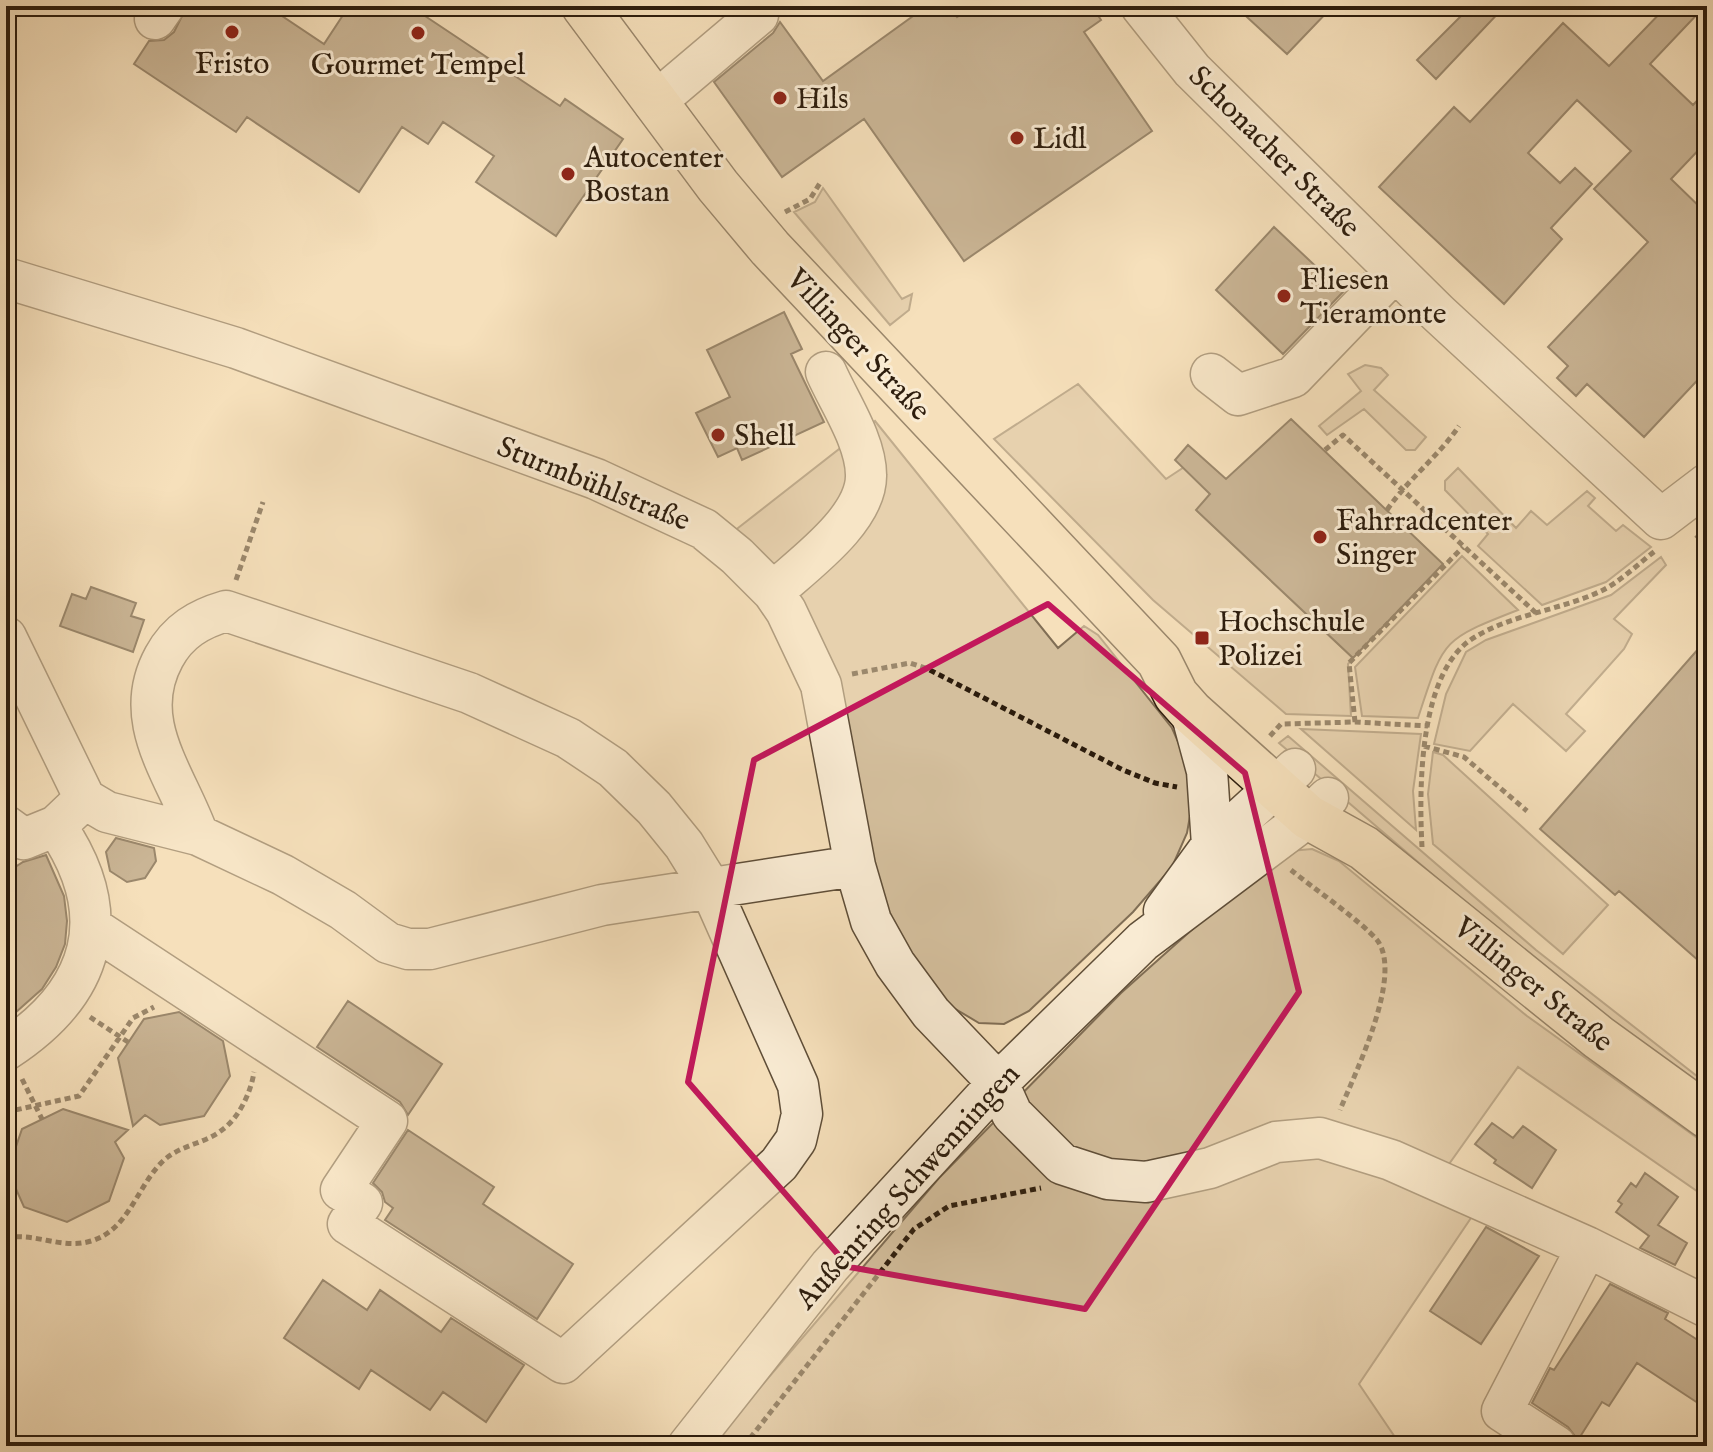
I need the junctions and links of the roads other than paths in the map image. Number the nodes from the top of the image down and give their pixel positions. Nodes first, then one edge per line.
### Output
1 (584, 6) edge
2 (752, 6) edge
3 (1141, 6) edge
4 (654, 103) junction
5 (1395, 271) junction
6 (6, 278) edge
7 (862, 348) junction
8 (1211, 374) dead end
9 (1707, 484) edge
10 (773, 592) junction
11 (6, 637) edge
12 (1159, 661) junction
13 (1191, 712) junction
14 (1280, 764) junction
15 (85, 799) junction
16 (1318, 808) junction
17 (6, 826) edge
18 (56, 826) junction
19 (198, 835) junction
20 (1212, 845) junction
21 (855, 866) junction
22 (710, 887) junction
23 (93, 928) junction
24 (1143, 941) junction
25 (6, 1050) edge
26 (998, 1083) junction
27 (1707, 1116) edge
28 (1587, 1247) junction
29 (1707, 1307) edge
30 (688, 1446) edge
31 (1556, 1446) edge

1 - 4 main road, Villinger Straße
2 - 4 street
3 - 5 street, Schonacher Straße
4 - 7 main road, Villinger Straße
5 - 8 street
5 - 9 street, Schonacher Straße
6 - 10 street, Sturmbühlstraße
7 - 10 street
7 - 12 main road, Villinger Straße
10 - 21 street, Sturmbühlstraße
11 - 15 street
12 - 13 main road, Villinger Straße
12 - 14 main road, Villinger Straße
13 - 14 main road, Villinger Straße
13 - 20 street
14 - 16 main road, Villinger Straße
14 - 20 street, Außenring Schwenningen
15 - 18 street
15 - 19 street
16 - 24 street, Außenring Schwenningen
16 - 27 main road, Villinger Straße
17 - 18 street
18 - 23 street
19 - 22 street
19 - 22 street
20 - 24 street, Außenring Schwenningen
21 - 22 street
21 - 26 street, Sturmbühlstraße
22 - 23 street
23 - 25 street
24 - 26 street, Außenring Schwenningen
26 - 28 street, Sturmbühlstraße
26 - 30 street, Außenring Schwenningen
28 - 29 street
28 - 31 street

